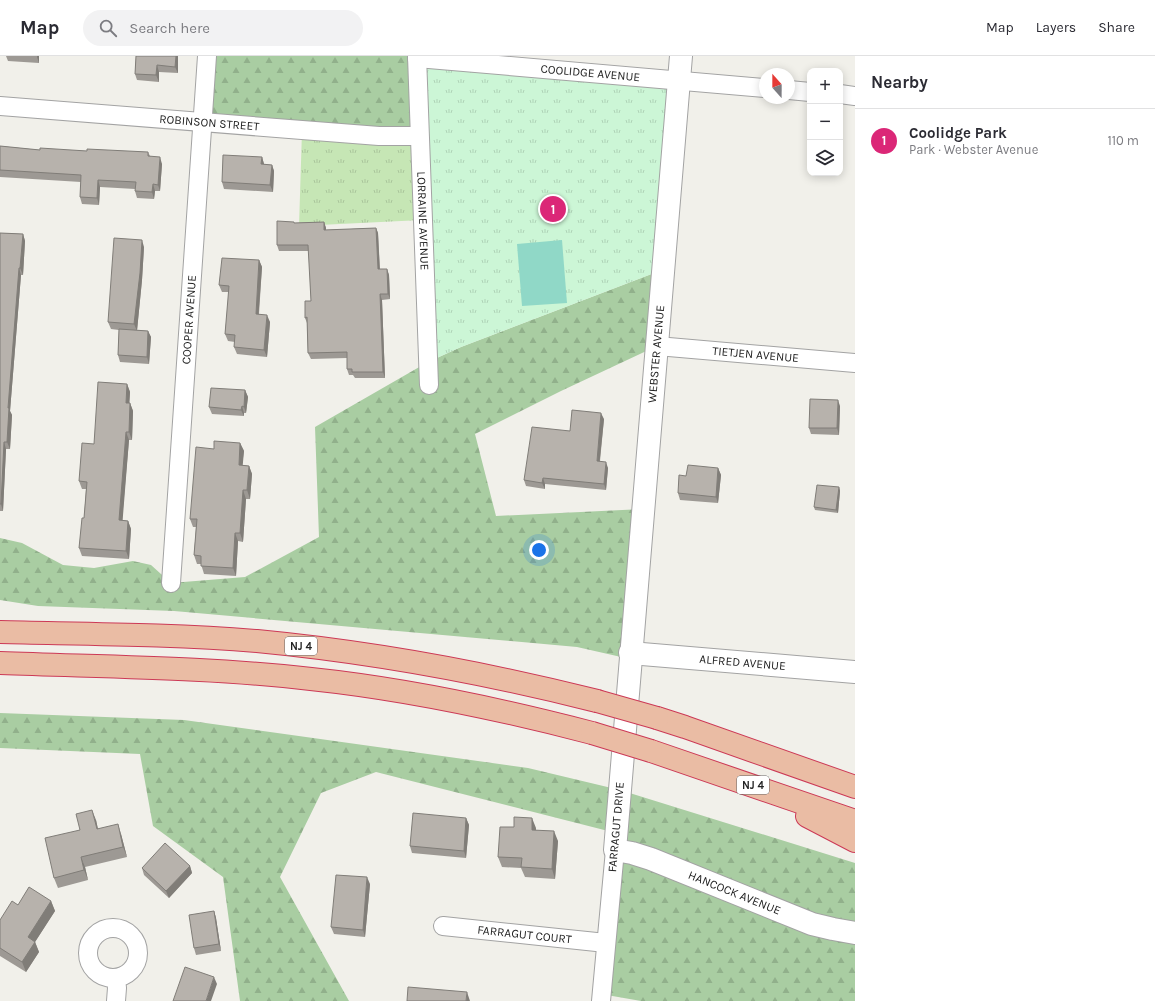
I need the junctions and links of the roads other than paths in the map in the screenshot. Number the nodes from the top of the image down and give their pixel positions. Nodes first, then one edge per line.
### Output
1 (208, 56) edge
2 (681, 56) edge
3 (417, 57) edge
4 (679, 80) junction
5 (759, 87) edge
6 (795, 91) edge
7 (807, 92) edge
8 (843, 94) edge
9 (855, 96) edge
10 (0, 106) edge
11 (202, 123) junction
12 (420, 136) junction
13 (657, 346) junction
14 (855, 363) edge
15 (429, 385) dead end
16 (171, 583) dead end
17 (0, 632) edge
18 (630, 652) junction
19 (0, 663) edge
20 (855, 672) edge
21 (740, 780) junction
22 (855, 787) edge
23 (855, 821) edge
24 (855, 841) edge
25 (615, 850) junction
26 (443, 926) dead end
27 (855, 933) edge
28 (606, 943) junction
29 (116, 979) dead end
30 (116, 1001) edge
31 (601, 1001) edge

1 - 11 street, COOPER AVENUE
2 - 4 street, WEBSTER AVENUE
3 - 4 street, COOLIDGE AVENUE
3 - 12 street, LORRAINE AVENUE
4 - 5 street, COOLIDGE AVENUE
4 - 13 street, WEBSTER AVENUE
6 - 7 street
8 - 9 street
10 - 11 street, ROBINSON STREET
11 - 12 street, ROBINSON STREET
11 - 16 street, COOPER AVENUE
12 - 15 street, LORRAINE AVENUE
13 - 14 street, TIETJEN AVENUE
13 - 18 street, WEBSTER AVENUE
17 - 22 highway, NJ 4, bridge
18 - 20 street, ALFRED AVENUE
18 - 25 street, FARRAGUT DRIVE
19 - 21 highway, NJ 4, bridge
21 - 23 highway, NJ 4
21 - 24 highway
25 - 27 street, HANCOCK AVENUE
25 - 28 street, FARRAGUT DRIVE
26 - 28 street, FARRAGUT COURT
28 - 31 street, FARRAGUT DRIVE
29 - 30 street

